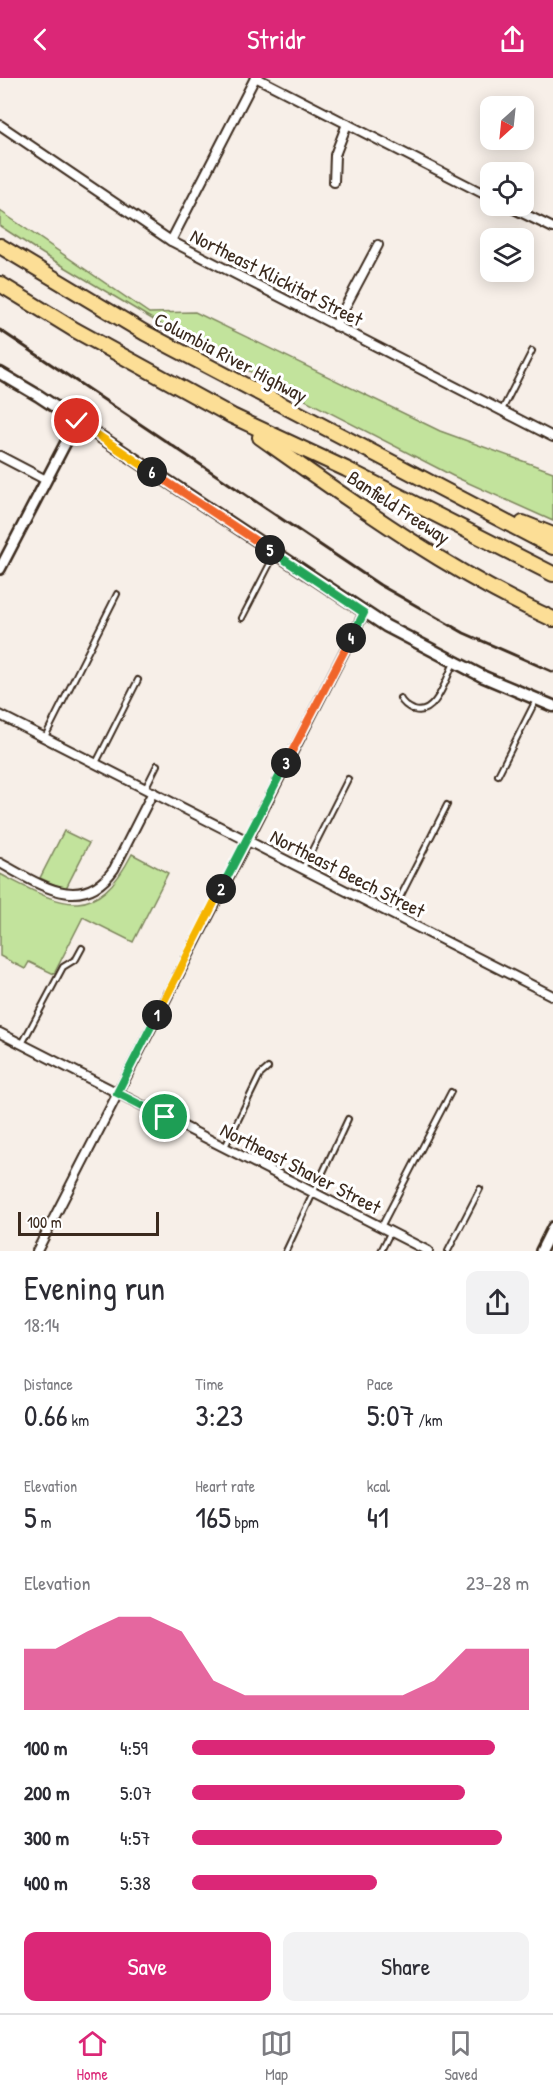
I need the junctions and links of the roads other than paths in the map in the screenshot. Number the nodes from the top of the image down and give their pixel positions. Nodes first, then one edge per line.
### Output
1 (256, 78) edge
2 (347, 124) junction
3 (0, 125) edge
4 (334, 182) dead end
5 (480, 192) edge
6 (528, 216) edge
7 (553, 228) edge
8 (171, 241) junction
9 (378, 245) dead end
10 (0, 246) edge
11 (0, 284) edge
12 (335, 326) junction
13 (532, 351) dead end
14 (0, 372) edge
15 (502, 411) junction
16 (232, 416) junction
17 (77, 421) junction
18 (553, 436) edge
19 (0, 456) edge
20 (46, 480) junction
21 (450, 492) junction
22 (553, 535) edge
23 (553, 547) edge
24 (275, 554) junction
25 (0, 569) edge
26 (553, 574) edge
27 (117, 594) dead end
28 (364, 613) junction
29 (242, 618) dead end
30 (553, 619) edge
31 (454, 662) junction
32 (138, 680) dead end
33 (400, 698) dead end
34 (536, 699) junction
35 (553, 706) edge
36 (0, 715) edge
37 (45, 737) junction
38 (96, 763) junction
39 (157, 765) dead end
40 (498, 775) dead end
41 (348, 779) dead end
42 (149, 790) junction
43 (447, 805) dead end
44 (247, 839) junction
45 (0, 863) edge
46 (303, 868) junction
47 (392, 913) junction
48 (82, 948) dead end
49 (553, 996) edge
50 (0, 1033) edge
51 (22, 1044) junction
52 (267, 1068) dead end
53 (450, 1092) dead end
54 (117, 1093) junction
55 (348, 1119) dead end
56 (225, 1148) junction
57 (480, 1188) dead end
58 (312, 1192) junction
59 (381, 1227) junction
60 (553, 1227) edge
61 (390, 1232) junction
62 (413, 1248) edge
63 (37, 1251) edge
64 (286, 1251) edge
65 (381, 1251) edge
66 (428, 1251) edge
67 (448, 1251) edge
68 (541, 1251) edge

1 - 2 street
1 - 8 street
2 - 4 street
2 - 5 street
3 - 8 street, Northeast Klickitat Street
6 - 7 street
8 - 12 street, Northeast Klickitat Street
9 - 12 street
10 - 21 highway, Columbia River Highway
11 - 16 highway
12 - 15 street, Northeast Klickitat Street
13 - 15 lane
14 - 17 main road
15 - 18 street, Northeast Klickitat Street
16 - 26 highway
16 - 30 highway, Banfield Freeway
17 - 20 street
17 - 24 main road
19 - 20 street
20 - 25 street
21 - 22 highway, Banfield Freeway
21 - 23 highway
24 - 28 main road
24 - 29 lane
27 - 37 lane
28 - 31 main road
28 - 44 street
31 - 33 lane
31 - 34 main road
32 - 38 lane
34 - 35 main road
34 - 40 lane
36 - 37 street, Northeast Beech Street
37 - 38 street, Northeast Beech Street
38 - 42 street, Northeast Beech Street
39 - 42 lane
41 - 46 lane
42 - 44 street, Northeast Beech Street
42 - 45 street
43 - 47 lane
44 - 46 street, Northeast Beech Street
44 - 54 street
46 - 47 street, Northeast Beech Street
47 - 49 street, Northeast Beech Street
48 - 51 lane
50 - 51 street, Northeast Shaver Street
51 - 54 street, Northeast Shaver Street
52 - 56 lane
53 - 59 lane
54 - 56 street, Northeast Shaver Street
54 - 63 street
55 - 58 lane
56 - 58 street, Northeast Shaver Street
57 - 67 lane
58 - 59 street, Northeast Shaver Street
58 - 64 lane
59 - 61 street, Northeast Shaver Street
60 - 68 street
61 - 62 street, Northeast Shaver Street
61 - 65 lane
62 - 66 street, Northeast Shaver Street

